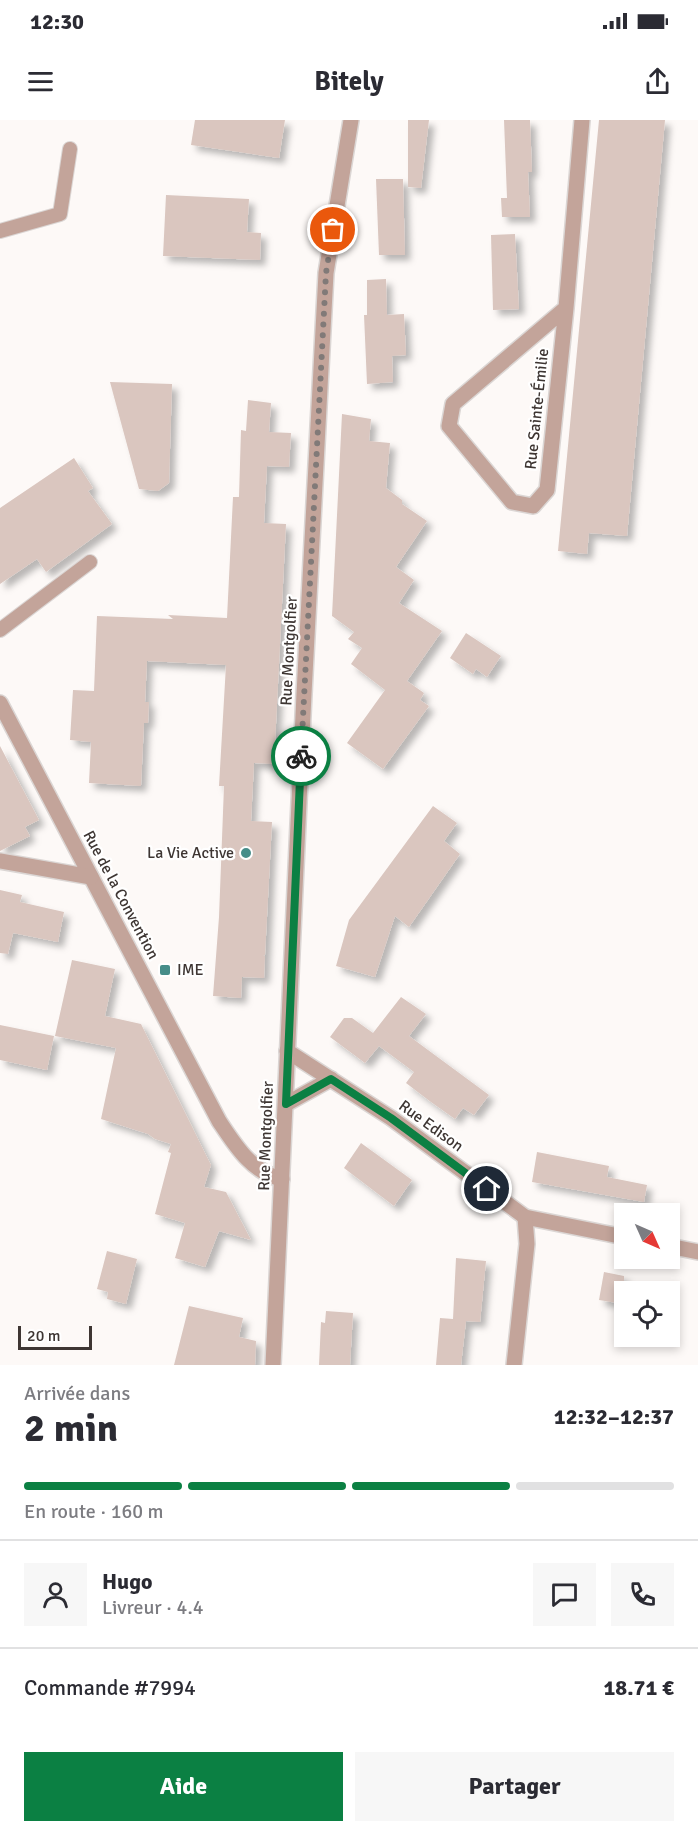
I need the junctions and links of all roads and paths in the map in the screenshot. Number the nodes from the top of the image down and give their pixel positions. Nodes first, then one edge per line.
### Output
1 (351, 120) edge
2 (582, 120) edge
3 (70, 148) dead end
4 (0, 231) edge
5 (566, 308) junction
6 (90, 562) dead end
7 (0, 630) edge
8 (0, 703) edge
9 (0, 861) edge
10 (91, 877) junction
11 (287, 1051) junction
12 (331, 1079) junction
13 (286, 1104) junction
14 (282, 1179) junction
15 (525, 1217) junction
16 (614, 1235) edge
17 (680, 1248) edge
18 (698, 1252) edge
19 (273, 1365) edge
20 (514, 1365) edge

1 - 11 street, Rue Montgolfier
2 - 5 street, Rue Sainte-Émilie
3 - 4 lane
5 - 5 street, Rue Sainte-Émilie
6 - 7 lane
8 - 10 street, Rue de la Convention
9 - 10 street
10 - 14 street, Rue de la Convention
11 - 12 street, Rue Edison
11 - 13 street, Rue Montgolfier
12 - 13 street
12 - 15 street, Rue Edison
13 - 14 street, Rue Montgolfier
14 - 19 street, Rue Montgolfier
15 - 16 street, Rue Edison
15 - 20 street
17 - 18 street

